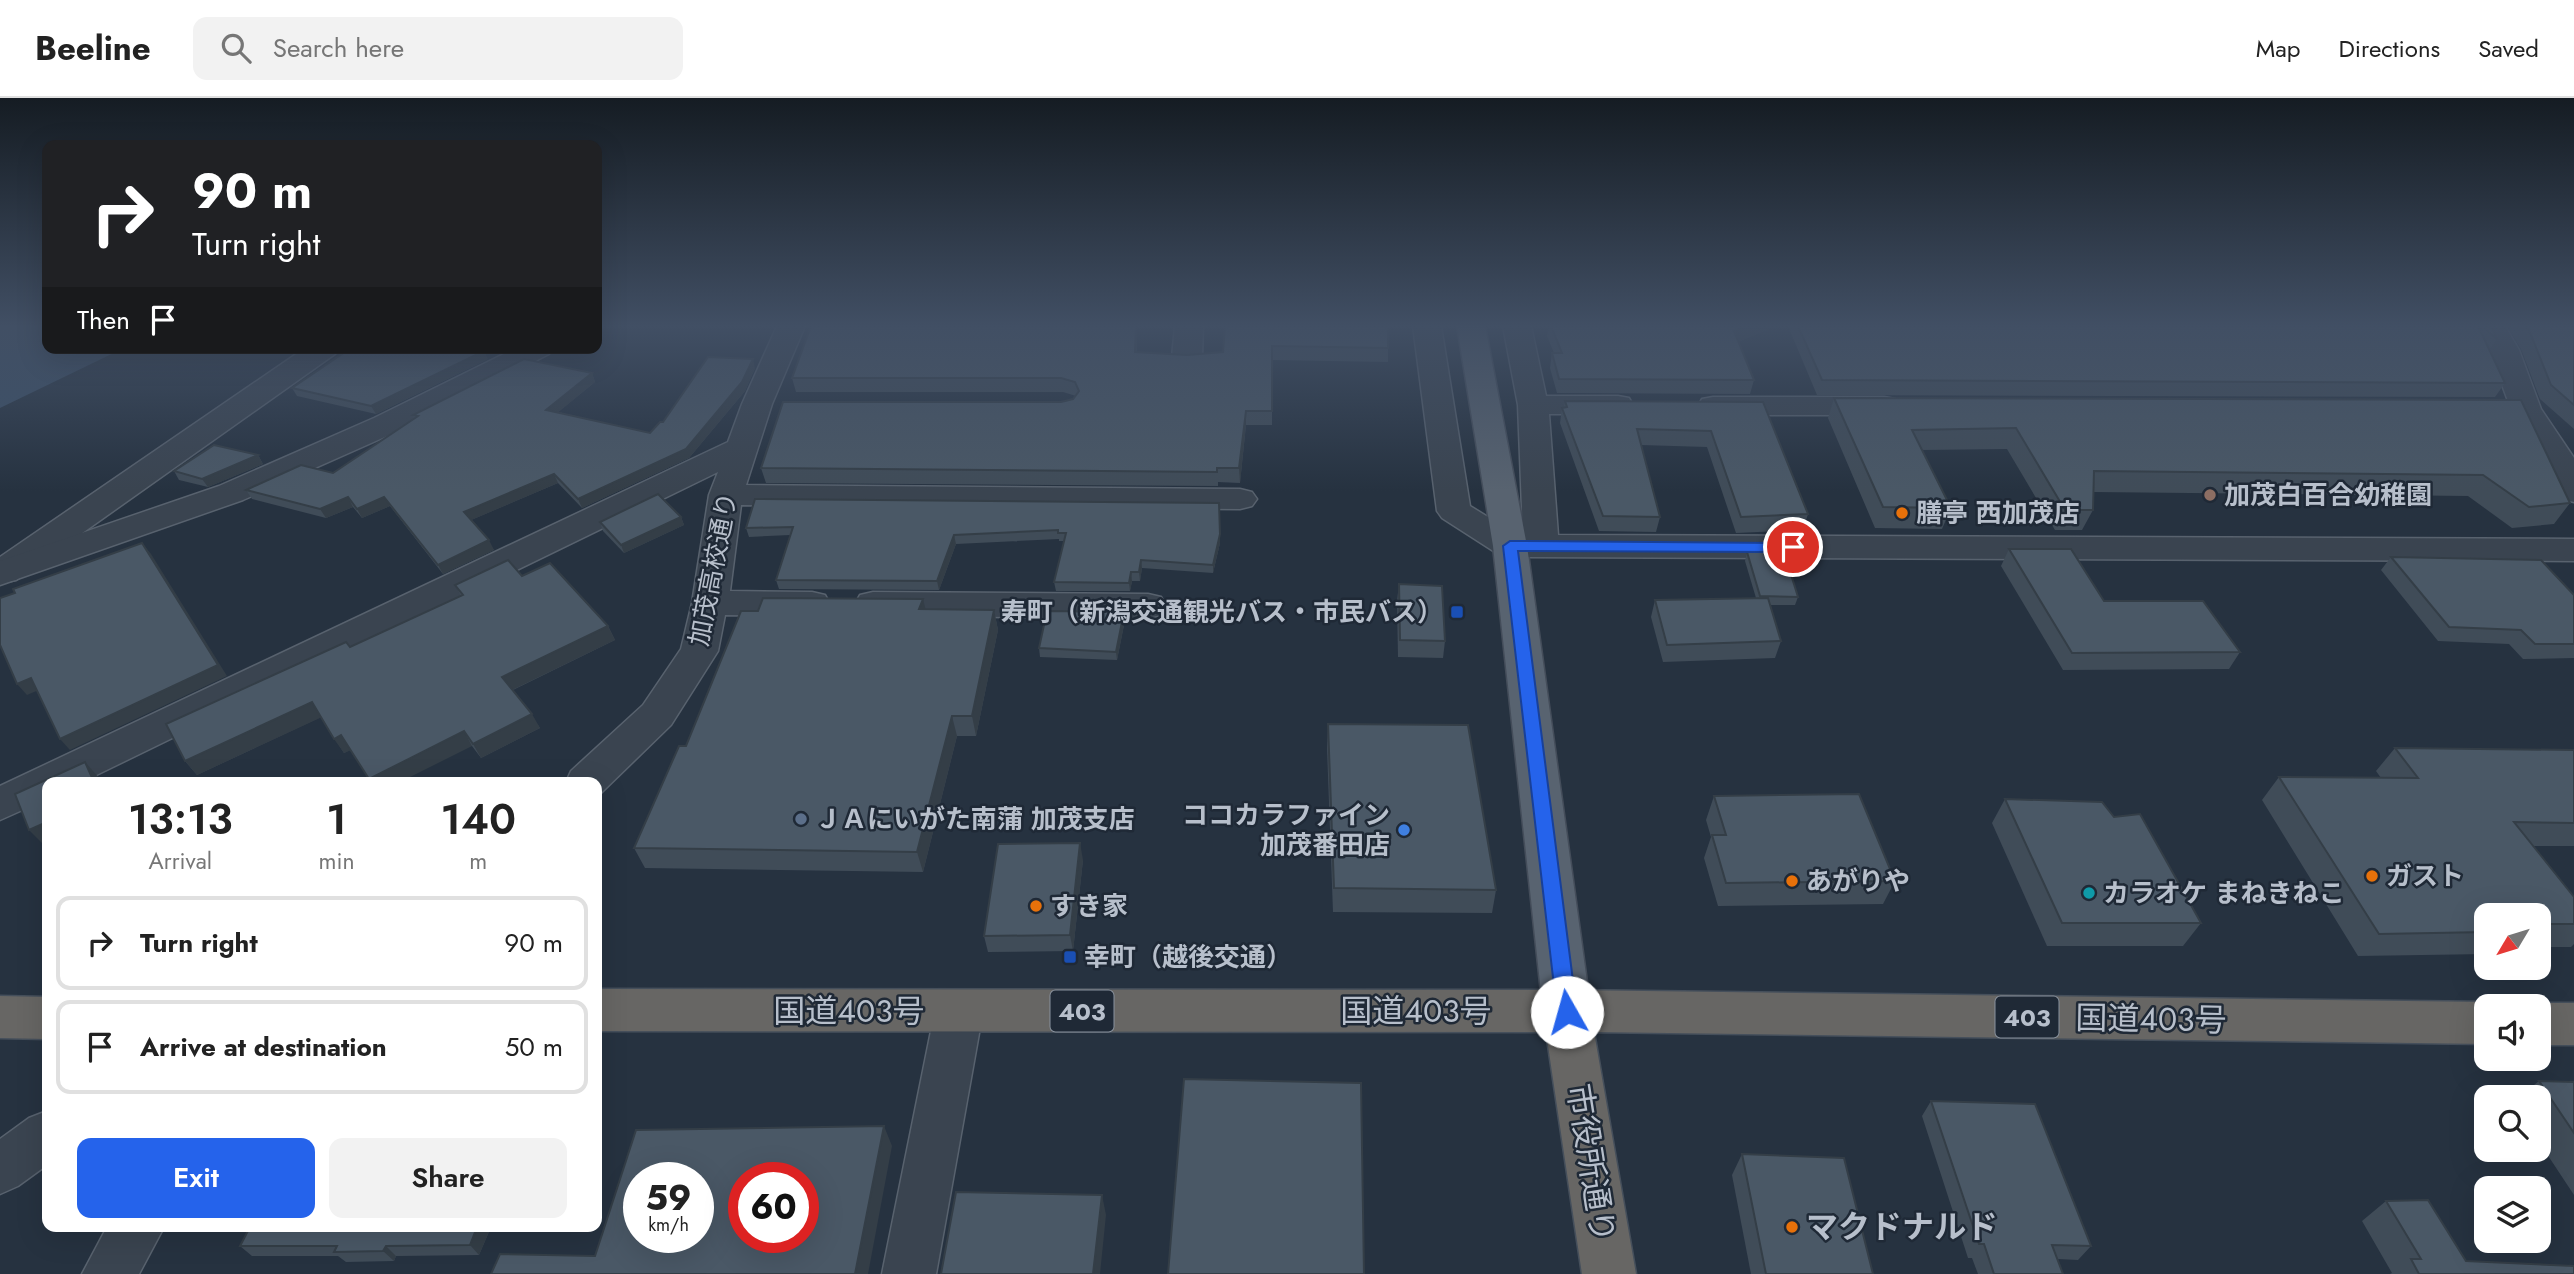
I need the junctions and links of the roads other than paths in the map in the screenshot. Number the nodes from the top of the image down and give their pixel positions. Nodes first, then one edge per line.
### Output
1 (277, 381) edge
2 (473, 381) edge
3 (777, 381) edge
4 (1435, 381) edge
5 (1485, 381) edge
6 (1528, 381) edge
7 (2508, 381) edge
8 (1533, 405) junction
9 (1645, 405) edge
10 (1687, 406) edge
11 (1911, 407) edge
12 (741, 448) junction
13 (2566, 460) edge
14 (2574, 492) edge
15 (726, 495) junction
16 (1240, 499) dead end
17 (1526, 546) junction
18 (2574, 550) edge
19 (1, 572) edge
20 (710, 603) junction
21 (1148, 606) dead end
22 (56, 777) edge
23 (591, 777) edge
24 (42, 784) edge
25 (0, 804) edge
26 (602, 1010) edge
27 (959, 1011) junction
28 (1567, 1012) junction
29 (0, 1017) edge
30 (42, 1018) edge
31 (2474, 1023) edge
32 (2551, 1024) edge
33 (2574, 1024) edge
34 (42, 1139) edge
35 (0, 1169) edge
36 (133, 1232) edge
37 (108, 1274) edge
38 (909, 1274) edge
39 (1609, 1274) edge

1 - 19 street
2 - 19 street
3 - 12 street, 加茂高校通り
4 - 17 street
5 - 17 main road
6 - 8 street
7 - 13 street
8 - 9 street
8 - 17 street
10 - 11 street
12 - 15 street, 加茂高校通り
12 - 22 street
13 - 14 street
15 - 16 street
15 - 20 street, 加茂高校通り
17 - 18 street
17 - 28 main road
20 - 21 street
20 - 23 street, 加茂高校通り
24 - 25 street
26 - 27 highway, 国道403号 / 403
27 - 28 highway, 国道403号 / 403
27 - 38 street
28 - 31 highway, 国道403号 / 403
28 - 39 highway, 市役所通り
29 - 30 highway
32 - 33 highway
34 - 35 street
36 - 37 street

